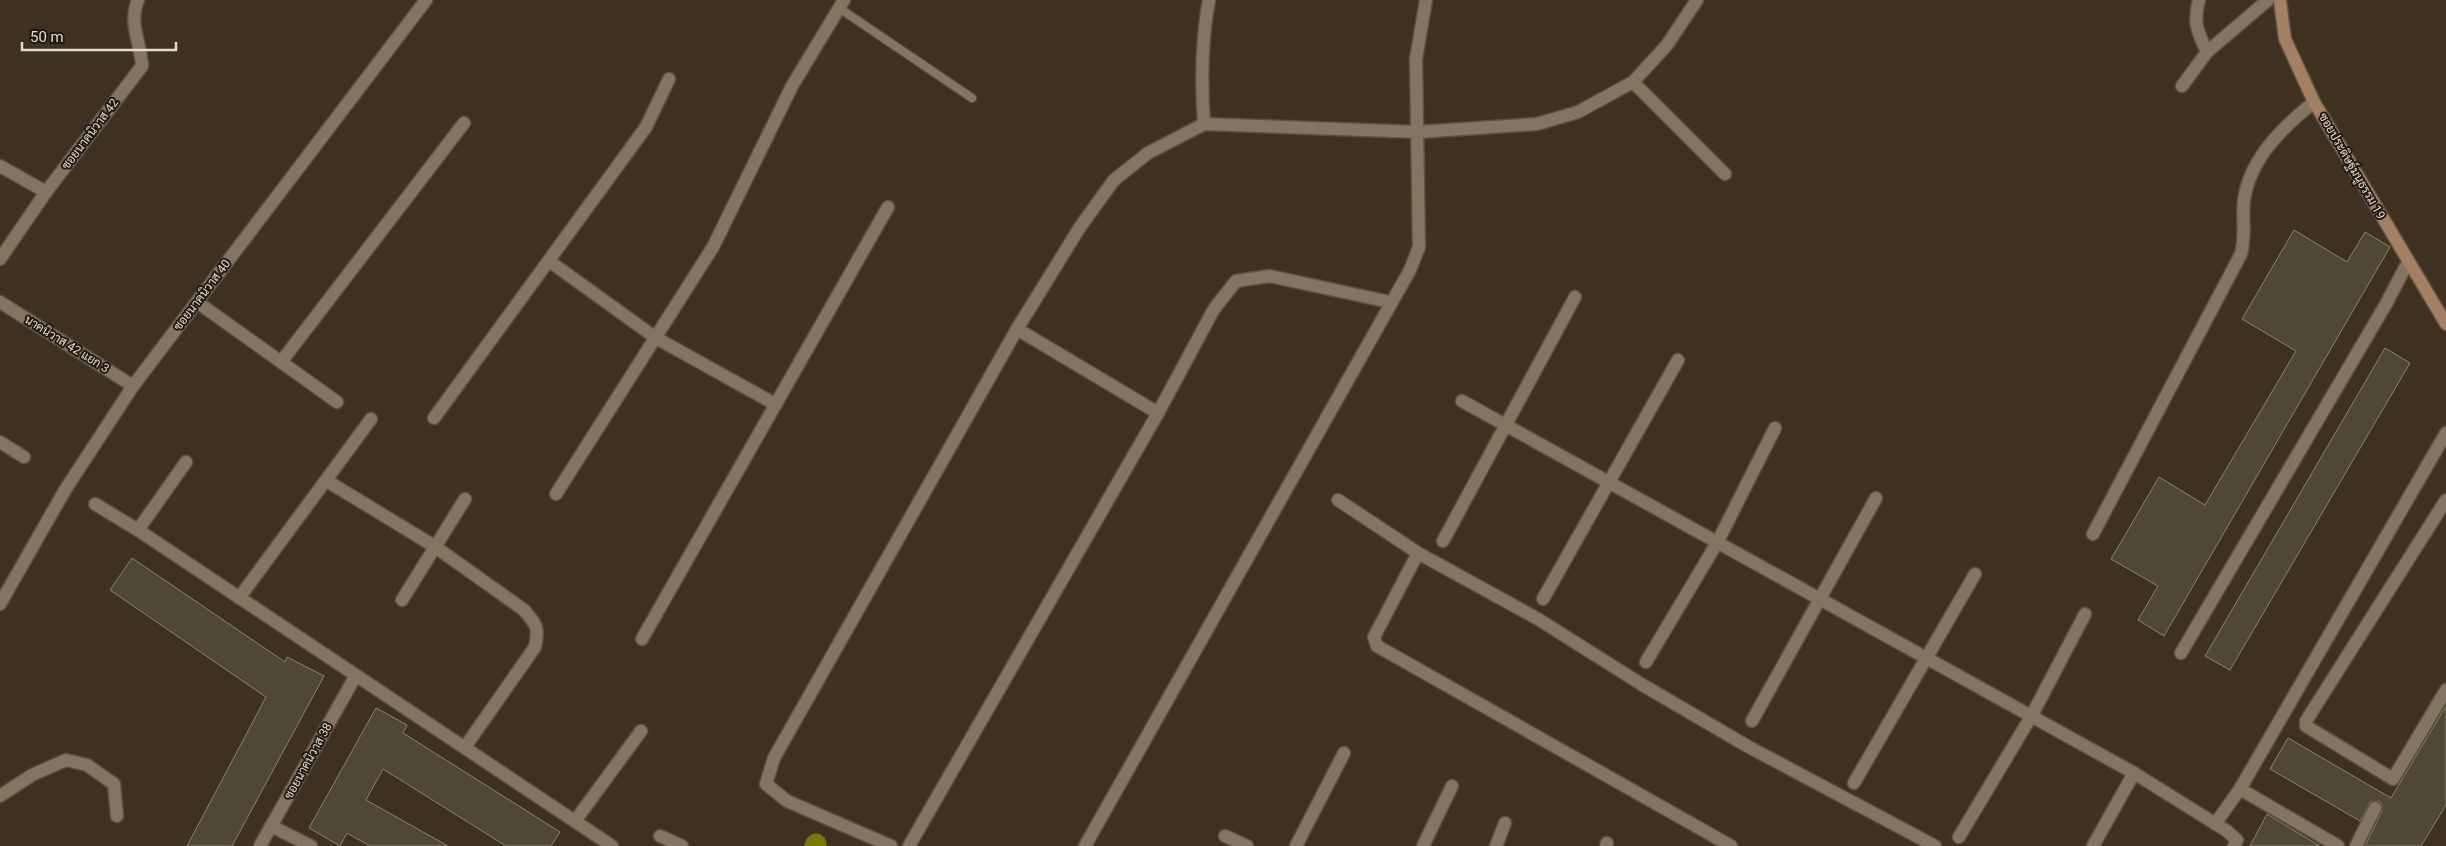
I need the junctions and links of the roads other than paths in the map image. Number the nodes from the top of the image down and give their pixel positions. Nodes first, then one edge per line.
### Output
1 (138, 0) edge
2 (426, 0) edge
3 (1209, 0) edge
4 (1426, 0) edge
5 (1697, 0) edge
6 (2199, 0) edge
7 (2268, 0) edge
8 (2280, 0) edge
9 (842, 4) edge
10 (2207, 52) junction
11 (669, 79) dead end
12 (1633, 82) junction
13 (2182, 86) dead end
14 (972, 98) dead end
15 (2314, 102) junction
16 (464, 123) dead end
17 (1204, 124) junction
18 (1418, 132) junction
19 (0, 166) edge
20 (1725, 174) dead end
21 (46, 192) junction
22 (888, 207) dead end
23 (0, 259) edge
24 (549, 261) junction
25 (2408, 262) junction
26 (1575, 297) dead end
27 (0, 302) edge
28 (197, 302) junction
29 (1390, 302) junction
30 (2446, 324) edge
31 (1017, 330) junction
32 (656, 338) junction
33 (1678, 360) dead end
34 (281, 362) junction
35 (133, 386) junction
36 (1462, 401) dead end
37 (337, 402) dead end
38 (775, 404) junction
39 (1158, 413) junction
40 (434, 418) dead end
41 (371, 420) dead end
42 (1506, 426) junction
43 (1775, 428) dead end
44 (2446, 433) edge
45 (0, 442) edge
46 (24, 456) dead end
47 (186, 462) dead end
48 (326, 481) junction
49 (1610, 484) junction
50 (556, 494) dead end
51 (1876, 498) dead end
52 (465, 499) dead end
53 (1338, 500) dead end
54 (2446, 500) edge
55 (95, 504) dead end
56 (138, 530) junction
57 (2093, 534) dead end
58 (1443, 541) dead end
59 (1717, 543) junction
60 (434, 546) junction
61 (1418, 553) junction
62 (1975, 574) dead end
63 (240, 598) junction
64 (1543, 599) dead end
65 (402, 600) dead end
66 (1820, 600) junction
67 (0, 604) edge
68 (2085, 614) dead end
69 (642, 639) dead end
70 (2181, 653) dead end
71 (1928, 659) junction
72 (1646, 662) dead end
73 (356, 677) junction
74 (2446, 690) edge
75 (2032, 716) junction
76 (1752, 721) dead end
77 (641, 731) dead end
78 (465, 747) junction
79 (1344, 753) dead end
80 (2134, 773) junction
81 (1854, 783) dead end
82 (1452, 786) dead end
83 (2240, 789) junction
84 (0, 796) edge
85 (2375, 808) dead end
86 (117, 816) dead end
87 (575, 821) junction
88 (1505, 823) dead end
89 (2216, 824) junction
90 (271, 826) junction
91 (660, 836) dead end
92 (1225, 836) dead end
93 (1959, 837) dead end
94 (260, 846) edge
95 (310, 846) edge
96 (612, 846) edge
97 (682, 846) edge
98 (891, 846) edge
99 (909, 846) edge
100 (1085, 846) edge
101 (1247, 846) edge
102 (1296, 846) edge
103 (1423, 846) edge
104 (1496, 846) edge
105 (1731, 846) edge
106 (1935, 846) edge
107 (2093, 846) edge
108 (2234, 846) edge
109 (2338, 846) edge
110 (2356, 846) edge

1 - 21 street, ซอยนาคนิวาส 42
2 - 28 street, ซอยนาคนิวาส 40
3 - 17 street
4 - 18 street
5 - 12 street
6 - 10 street
7 - 10 street
8 - 15 street, ซอยประดิษฐ์มนูธรรม 19
9 - 14 lane
9 - 32 street
10 - 13 street
11 - 24 street
12 - 18 street
12 - 20 street
15 - 25 street, ซอยประดิษฐ์มนูธรรม 19
15 - 57 street
16 - 34 street
17 - 18 street
17 - 31 street
18 - 29 street
19 - 21 street
21 - 23 street, ซอยนาคนิวาส 42
22 - 38 street
24 - 32 street
24 - 40 street
25 - 30 street, ซอยประดิษฐ์มนูธรรม 19
25 - 70 street
26 - 42 street
27 - 35 street, นาคนิวาส 42 แยก 3
28 - 34 street
28 - 35 street, ซอยนาคนิวาส 40
29 - 39 street
29 - 100 street
31 - 39 street
31 - 98 street
32 - 38 street
32 - 50 street
33 - 49 street
34 - 37 street
35 - 67 street, ซอยนาคนิวาส 40
36 - 42 street
38 - 69 street
39 - 99 street
41 - 48 street
42 - 49 street
42 - 58 street
43 - 59 street
44 - 83 street
45 - 46 street
47 - 56 street
48 - 60 street
48 - 63 street
49 - 59 street
49 - 64 street
51 - 66 street
52 - 60 street
53 - 61 street
54 - 74 street
55 - 56 street
56 - 63 street
59 - 66 street
59 - 72 street
60 - 65 street
60 - 78 street
61 - 105 street
61 - 106 street
62 - 71 street
63 - 73 street
66 - 71 street
66 - 76 street
68 - 75 street
71 - 75 street
71 - 81 street
73 - 78 street
73 - 90 street, ซอยนาคนิวาส 38
75 - 80 street
75 - 93 street
77 - 87 street
78 - 87 street
79 - 102 street
80 - 89 street
80 - 107 street
82 - 103 street
83 - 89 street
83 - 109 street
84 - 86 street
85 - 110 street
87 - 96 street
88 - 104 street
89 - 108 street
90 - 94 street, ซอยนาคนิวาส 38
90 - 95 street
91 - 97 street
92 - 101 street

